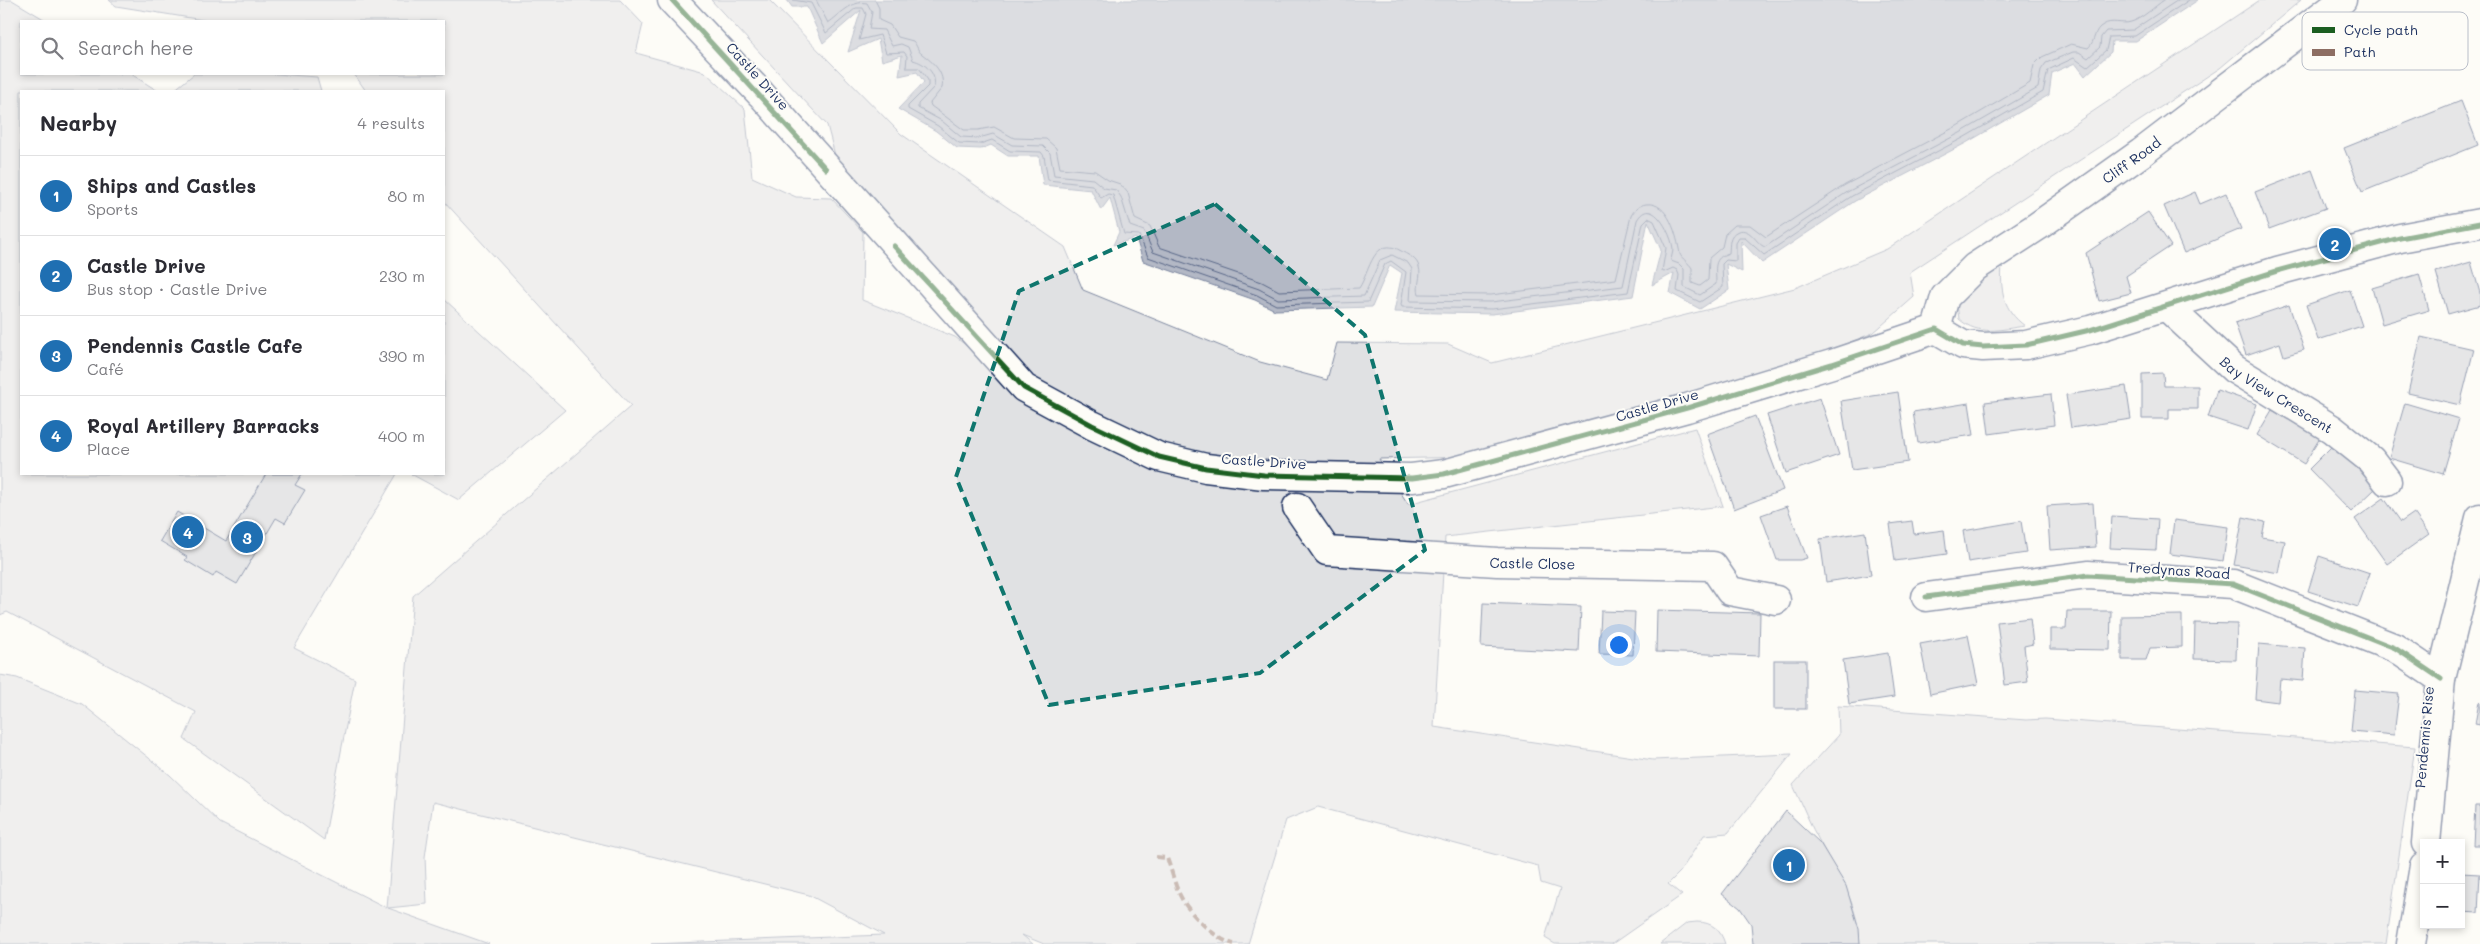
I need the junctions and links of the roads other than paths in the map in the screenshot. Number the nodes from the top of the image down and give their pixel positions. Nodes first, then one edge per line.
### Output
1 (672, 0) edge
2 (2342, 0) edge
3 (2326, 12) edge
4 (2302, 30) edge
5 (2480, 222) edge
6 (2167, 307) junction
7 (1936, 329) junction
8 (2387, 481) dead end
9 (1297, 507) dead end
10 (2480, 518) edge
11 (1926, 597) dead end
12 (1776, 600) dead end
13 (2441, 679) junction
14 (2426, 839) edge
15 (2421, 884) edge
16 (2412, 944) edge

1 - 7 street, Castle Drive
2 - 3 street, Cliff Road
4 - 7 street, Cliff Road
5 - 6 street
6 - 7 street
6 - 8 street, Bay View Crescent
9 - 12 street, Castle Close
10 - 13 street, Pendennis Rise
11 - 13 street, Tredynas Road
13 - 14 street, Pendennis Rise
15 - 16 street

